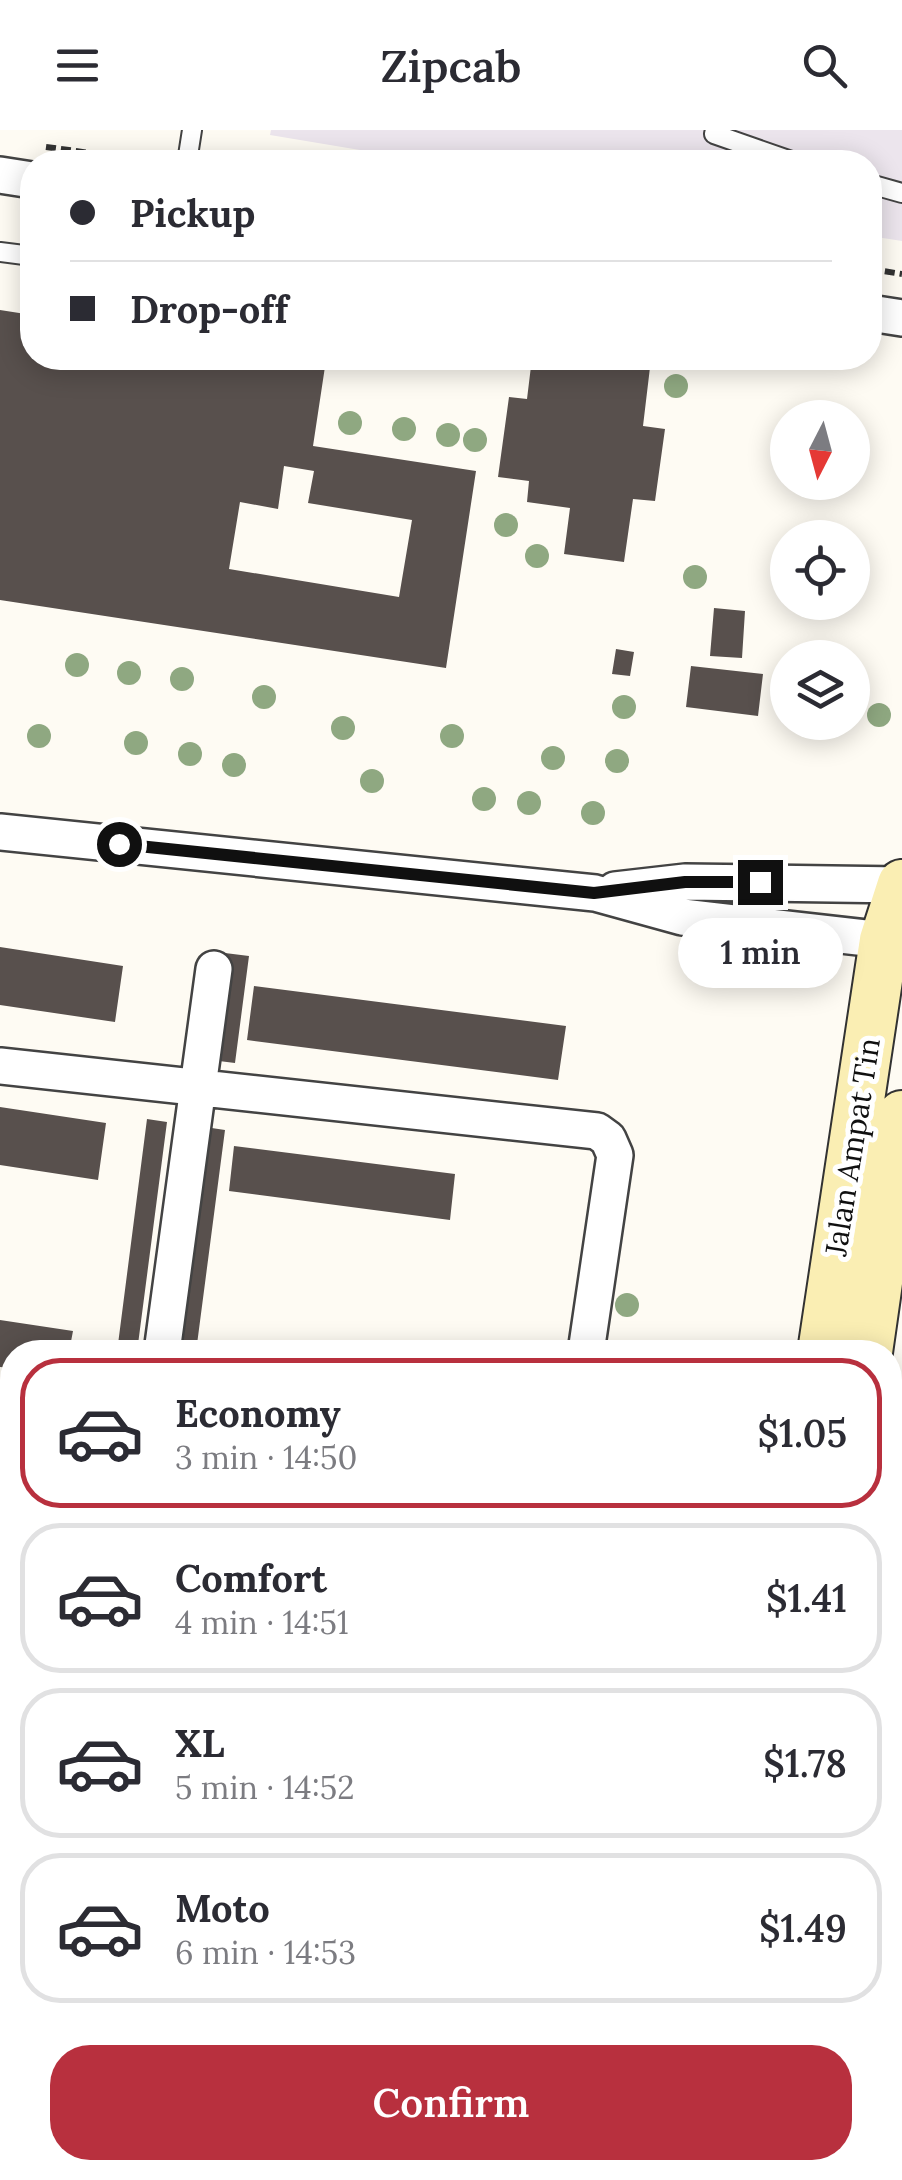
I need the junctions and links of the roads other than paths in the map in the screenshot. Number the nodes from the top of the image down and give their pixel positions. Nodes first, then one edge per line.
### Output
1 (709, 131) edge
2 (761, 150) edge
3 (0, 832) edge
4 (902, 885) edge
5 (594, 893) junction
6 (893, 941) edge
7 (214, 969) dead end
8 (0, 1066) edge
9 (198, 1090) junction
10 (902, 1115) edge
11 (164, 1340) edge
12 (588, 1340) edge
13 (824, 1340) edge
14 (870, 1340) edge

1 - 2 lane
3 - 5 street
4 - 5 street
4 - 6 street, Jalan Ampat Tin
5 - 6 street
6 - 13 street, Jalan Ampat Tin
7 - 9 street
8 - 9 street
9 - 11 street
9 - 12 street
10 - 14 street, Jalan Ampat Tin

